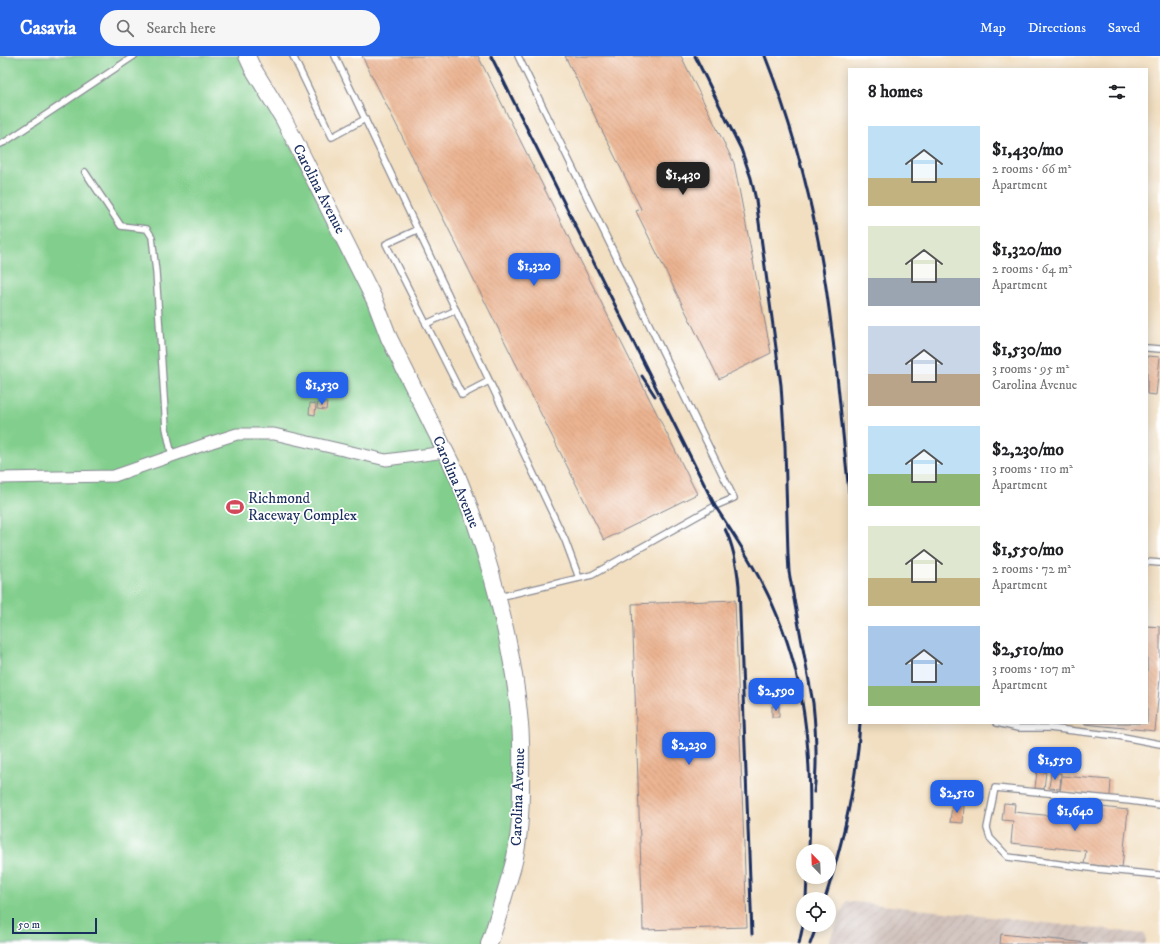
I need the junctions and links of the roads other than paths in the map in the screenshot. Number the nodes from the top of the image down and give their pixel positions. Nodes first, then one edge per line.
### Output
1 (134, 56) edge
2 (247, 56) edge
3 (292, 56) edge
4 (335, 56) edge
5 (518, 56) edge
6 (365, 119) junction
7 (0, 144) edge
8 (85, 172) dead end
9 (417, 230) junction
10 (456, 310) junction
11 (426, 324) junction
12 (1148, 348) edge
13 (1160, 349) edge
14 (489, 381) junction
15 (445, 452) junction
16 (172, 456) junction
17 (0, 478) edge
18 (1148, 562) edge
19 (1160, 563) edge
20 (578, 578) junction
21 (497, 598) junction
22 (1001, 724) edge
23 (1160, 744) edge
24 (1160, 805) edge
25 (1160, 875) edge
26 (489, 944) edge

1 - 7 lane
2 - 15 street, Carolina Avenue
3 - 6 lane
4 - 6 lane
5 - 20 lane
6 - 9 lane
8 - 16 lane
9 - 10 lane
9 - 11 lane
10 - 11 lane
10 - 14 lane
11 - 14 lane
12 - 13 lane
14 - 20 lane
15 - 16 street
15 - 21 street, Carolina Avenue
16 - 17 street
18 - 19 lane
20 - 21 lane
21 - 26 street, Carolina Avenue
22 - 23 lane
24 - 25 lane

